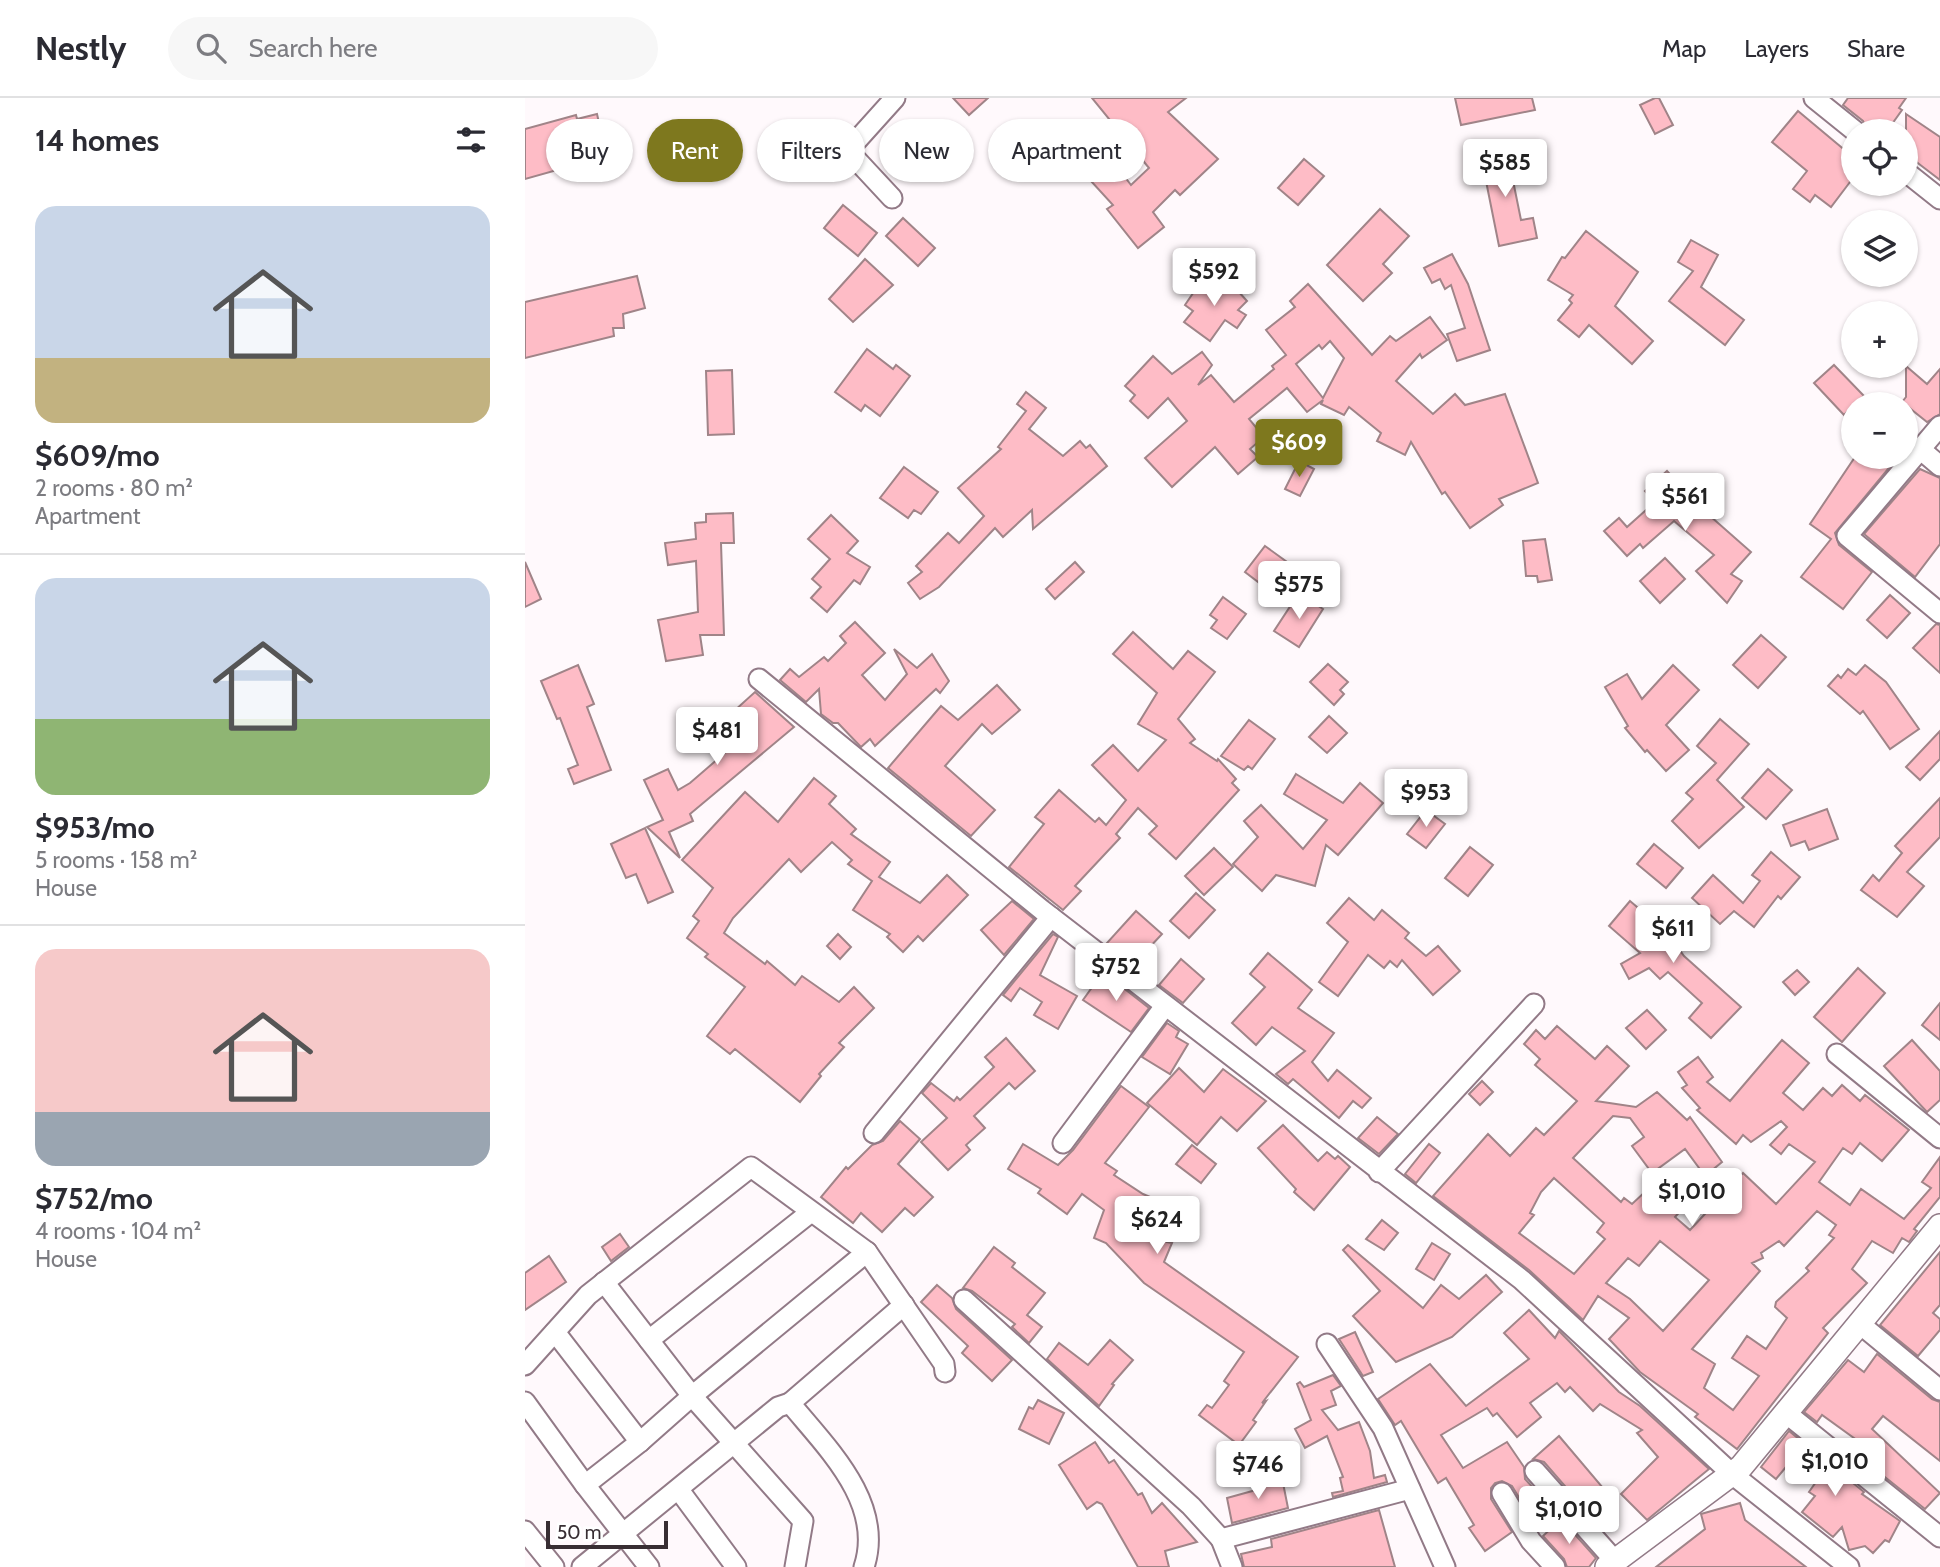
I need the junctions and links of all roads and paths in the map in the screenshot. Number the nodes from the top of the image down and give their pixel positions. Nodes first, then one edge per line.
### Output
1 (1814, 98) edge
2 (887, 101) edge
3 (1841, 119) edge
4 (1918, 182) edge
5 (892, 198) dead end
6 (1940, 199) edge
7 (1940, 426) edge
8 (1920, 449) junction
9 (1940, 466) edge
10 (1940, 613) edge
11 (759, 679) dead end
12 (1051, 917) junction
13 (1534, 1004) dead end
14 (1165, 1006) junction
15 (1837, 1054) dead end
16 (874, 1133) dead end
17 (1940, 1138) edge
18 (1063, 1143) dead end
19 (1379, 1172) junction
20 (811, 1212) junction
21 (1938, 1234) edge
22 (867, 1252) junction
23 (604, 1282) junction
24 (964, 1300) dead end
25 (904, 1305) junction
26 (1860, 1324) junction
27 (555, 1332) junction
28 (649, 1340) junction
29 (1328, 1344) dead end
30 (525, 1366) edge
31 (945, 1372) dead end
32 (1940, 1390) edge
33 (692, 1396) junction
34 (525, 1402) edge
35 (790, 1403) junction
36 (1786, 1413) junction
37 (640, 1442) junction
38 (736, 1443) junction
39 (1535, 1471) dead end
40 (1732, 1474) junction
41 (585, 1485) junction
42 (1410, 1489) junction
43 (679, 1490) junction
44 (1502, 1493) dead end
45 (525, 1531) edge
46 (624, 1534) junction
47 (1940, 1537) edge
48 (1221, 1539) junction
49 (1611, 1564) edge
50 (554, 1567) edge
51 (582, 1567) edge
52 (649, 1567) edge
53 (736, 1567) edge
54 (795, 1567) edge
55 (864, 1567) edge
56 (1232, 1567) edge
57 (1445, 1567) edge
58 (1555, 1567) edge
59 (1849, 1567) edge

1 - 3 street
2 - 5 street
4 - 6 street
7 - 8 street
8 - 9 street
8 - 10 street
11 - 12 street
12 - 14 street
12 - 16 street
13 - 19 street
14 - 18 street
14 - 19 street
15 - 17 street
19 - 40 street
20 - 22 street
20 - 23 street
20 - 28 street
21 - 26 street
22 - 25 street
22 - 33 street
23 - 27 street
23 - 28 street
24 - 48 street
25 - 31 street
25 - 35 street
26 - 32 street
26 - 36 street
27 - 30 street
27 - 37 street
28 - 33 street
29 - 42 street
33 - 37 street
33 - 38 street
34 - 41 street
35 - 38 street
35 - 55 street
36 - 40 street
36 - 47 street
37 - 41 street
38 - 43 street
38 - 54 street
39 - 49 street
40 - 49 street
40 - 59 street
41 - 46 street
42 - 48 street
42 - 57 street
43 - 46 street
43 - 53 street
44 - 58 street
45 - 50 street
46 - 51 street
46 - 52 street
48 - 56 street

